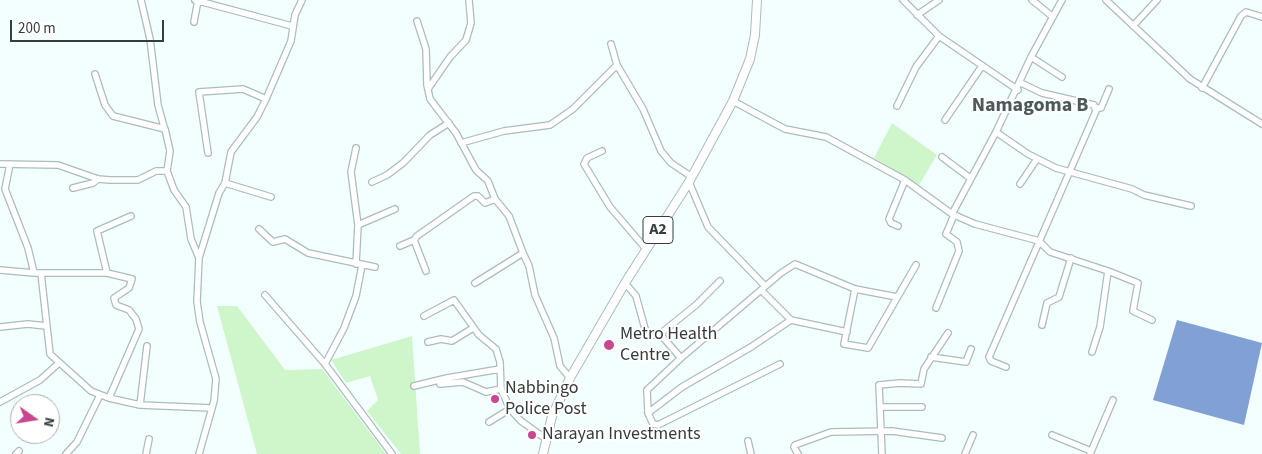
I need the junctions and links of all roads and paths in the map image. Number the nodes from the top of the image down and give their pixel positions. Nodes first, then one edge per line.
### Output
1 (141, 0) edge
2 (197, 0) edge
3 (302, 0) edge
4 (469, 0) edge
5 (757, 0) edge
6 (903, 0) edge
7 (929, 0) edge
8 (938, 0) edge
9 (1032, 0) edge
10 (1062, 0) edge
11 (1106, 0) edge
12 (1157, 0) edge
13 (926, 9) junction
14 (917, 14) junction
15 (1053, 17) junction
16 (1262, 17) edge
17 (417, 21) dead end
18 (194, 22) dead end
19 (292, 26) junction
20 (1133, 26) junction
21 (938, 36) junction
22 (610, 44) dead end
23 (1031, 57) junction
24 (618, 65) junction
25 (982, 66) junction
26 (95, 74) dead end
27 (1062, 77) dead end
28 (1021, 83) junction
29 (1202, 88) junction
30 (428, 89) junction
31 (1109, 89) dead end
32 (1018, 90) junction
33 (266, 99) junction
34 (733, 101) junction
35 (897, 106) dead end
36 (1096, 108) junction
37 (945, 120) dead end
38 (449, 123) junction
39 (1262, 124) edge
40 (164, 127) junction
41 (996, 132) junction
42 (462, 143) junction
43 (356, 148) dead end
44 (602, 151) dead end
45 (208, 153) dead end
46 (942, 157) dead end
47 (1037, 159) junction
48 (0, 164) edge
49 (10, 164) junction
50 (167, 171) junction
51 (1068, 171) junction
52 (970, 178) junction
53 (98, 179) junction
54 (690, 180) junction
55 (904, 180) junction
56 (372, 182) dead end
57 (225, 183) junction
58 (1020, 184) dead end
59 (72, 188) dead end
60 (682, 193) junction
61 (270, 197) dead end
62 (694, 197) junction
63 (495, 199) junction
64 (1190, 206) dead end
65 (395, 209) dead end
66 (953, 214) junction
67 (131, 216) dead end
68 (358, 225) junction
69 (898, 226) dead end
70 (259, 229) dead end
71 (414, 240) junction
72 (1038, 241) junction
73 (400, 246) dead end
74 (646, 249) junction
75 (523, 253) junction
76 (199, 258) junction
77 (1071, 258) junction
78 (359, 264) junction
79 (916, 265) dead end
80 (375, 267) dead end
81 (0, 270) edge
82 (426, 271) dead end
83 (1108, 271) junction
84 (34, 273) junction
85 (41, 273) junction
86 (107, 273) junction
87 (720, 280) dead end
88 (475, 283) dead end
89 (625, 283) junction
90 (763, 288) junction
91 (855, 289) junction
92 (265, 295) dead end
93 (897, 297) junction
94 (936, 308) dead end
95 (424, 316) dead end
96 (791, 320) junction
97 (1152, 320) dead end
98 (1042, 325) dead end
99 (46, 326) junction
100 (0, 327) edge
101 (473, 328) junction
102 (847, 332) junction
103 (948, 333) dead end
104 (660, 334) junction
105 (428, 342) dead end
106 (147, 346) dead end
107 (971, 349) dead end
108 (1092, 352) dead end
109 (931, 357) junction
110 (682, 358) junction
111 (59, 363) junction
112 (325, 364) junction
113 (780, 364) dead end
114 (1006, 367) dead end
115 (500, 369) junction
116 (570, 378) junction
117 (440, 384) dead end
118 (414, 386) dead end
119 (501, 389) junction
120 (100, 395) junction
121 (108, 398) junction
122 (1113, 400) dead end
123 (0, 402) edge
124 (140, 405) junction
125 (880, 407) junction
126 (922, 407) dead end
127 (212, 408) junction
128 (510, 409) junction
129 (648, 413) junction
130 (489, 422) dead end
131 (880, 432) junction
132 (973, 434) dead end
133 (1052, 435) dead end
134 (942, 438) dead end
135 (149, 439) dead end
136 (546, 439) junction
137 (748, 441) dead end
138 (1091, 452) edge
139 (66, 454) edge
140 (146, 454) edge
141 (199, 454) edge
142 (392, 454) edge
143 (543, 454) edge
144 (752, 454) edge
145 (798, 454) edge
146 (882, 454) edge
147 (965, 454) edge

1 - 40 street
2 - 18 street
2 - 19 street
3 - 19 street
4 - 30 street
5 - 34 main road, A2
6 - 14 street
7 - 13 street
8 - 13 street
9 - 15 street
10 - 15 street
11 - 20 street
12 - 20 street
13 - 14 street
14 - 21 street
15 - 23 street
16 - 29 street
17 - 30 street
19 - 33 street
20 - 29 street
21 - 25 street
21 - 35 street
22 - 24 street
23 - 27 street
23 - 28 street
24 - 42 street
24 - 54 street
25 - 32 street
25 - 37 street
26 - 40 street
28 - 32 street
28 - 36 street
29 - 39 street
30 - 38 street
31 - 36 street
32 - 41 street
33 - 45 street
33 - 57 street
34 - 54 main road, A2
34 - 55 street
36 - 51 street
38 - 42 street
38 - 56 street
40 - 50 street
41 - 47 street
41 - 52 street
42 - 63 street
43 - 68 street
44 - 74 street
46 - 52 street
47 - 51 street
47 - 58 street
48 - 49 street
49 - 53 street
49 - 84 street
50 - 53 street
50 - 76 street
51 - 64 street
51 - 72 street
52 - 66 street
53 - 59 street
54 - 60 main road, A2
54 - 62 street
55 - 66 street
55 - 69 street
57 - 61 street
57 - 76 street
60 - 62 street
60 - 74 main road, A2
62 - 90 street
63 - 71 street
63 - 75 street
65 - 68 street
66 - 72 street
66 - 94 street
67 - 86 street
68 - 78 street
70 - 78 street
71 - 73 street
71 - 82 street
72 - 77 street
72 - 114 street
74 - 89 main road, A2
75 - 88 street
75 - 116 street
76 - 127 street
77 - 83 street
77 - 98 street
78 - 80 street
78 - 112 street
79 - 93 street
81 - 84 street
83 - 97 street
83 - 108 street
84 - 85 street
85 - 86 street
85 - 99 street
86 - 121 street
87 - 104 street
89 - 104 street
89 - 116 main road, A2
90 - 91 street
90 - 96 street
90 - 110 street
91 - 93 street
91 - 102 street
92 - 112 street
93 - 102 street
95 - 101 street
96 - 102 street
96 - 129 street
99 - 100 street
99 - 111 street
101 - 105 street
101 - 115 street
103 - 109 street
104 - 110 street
106 - 124 street
107 - 109 street
109 - 125 street
110 - 129 street
111 - 120 street
111 - 123 street
112 - 142 street
113 - 129 street
115 - 118 street
115 - 119 street
116 - 136 main road, A2
117 - 119 street
119 - 128 street
120 - 121 street
120 - 139 street
121 - 124 street
122 - 138 street
124 - 127 street
125 - 126 street
125 - 131 street
127 - 141 street
128 - 130 street
128 - 136 street
131 - 134 street
131 - 145 street
131 - 146 street
132 - 147 street
133 - 138 street
135 - 140 street
136 - 143 main road, A2
137 - 144 street

